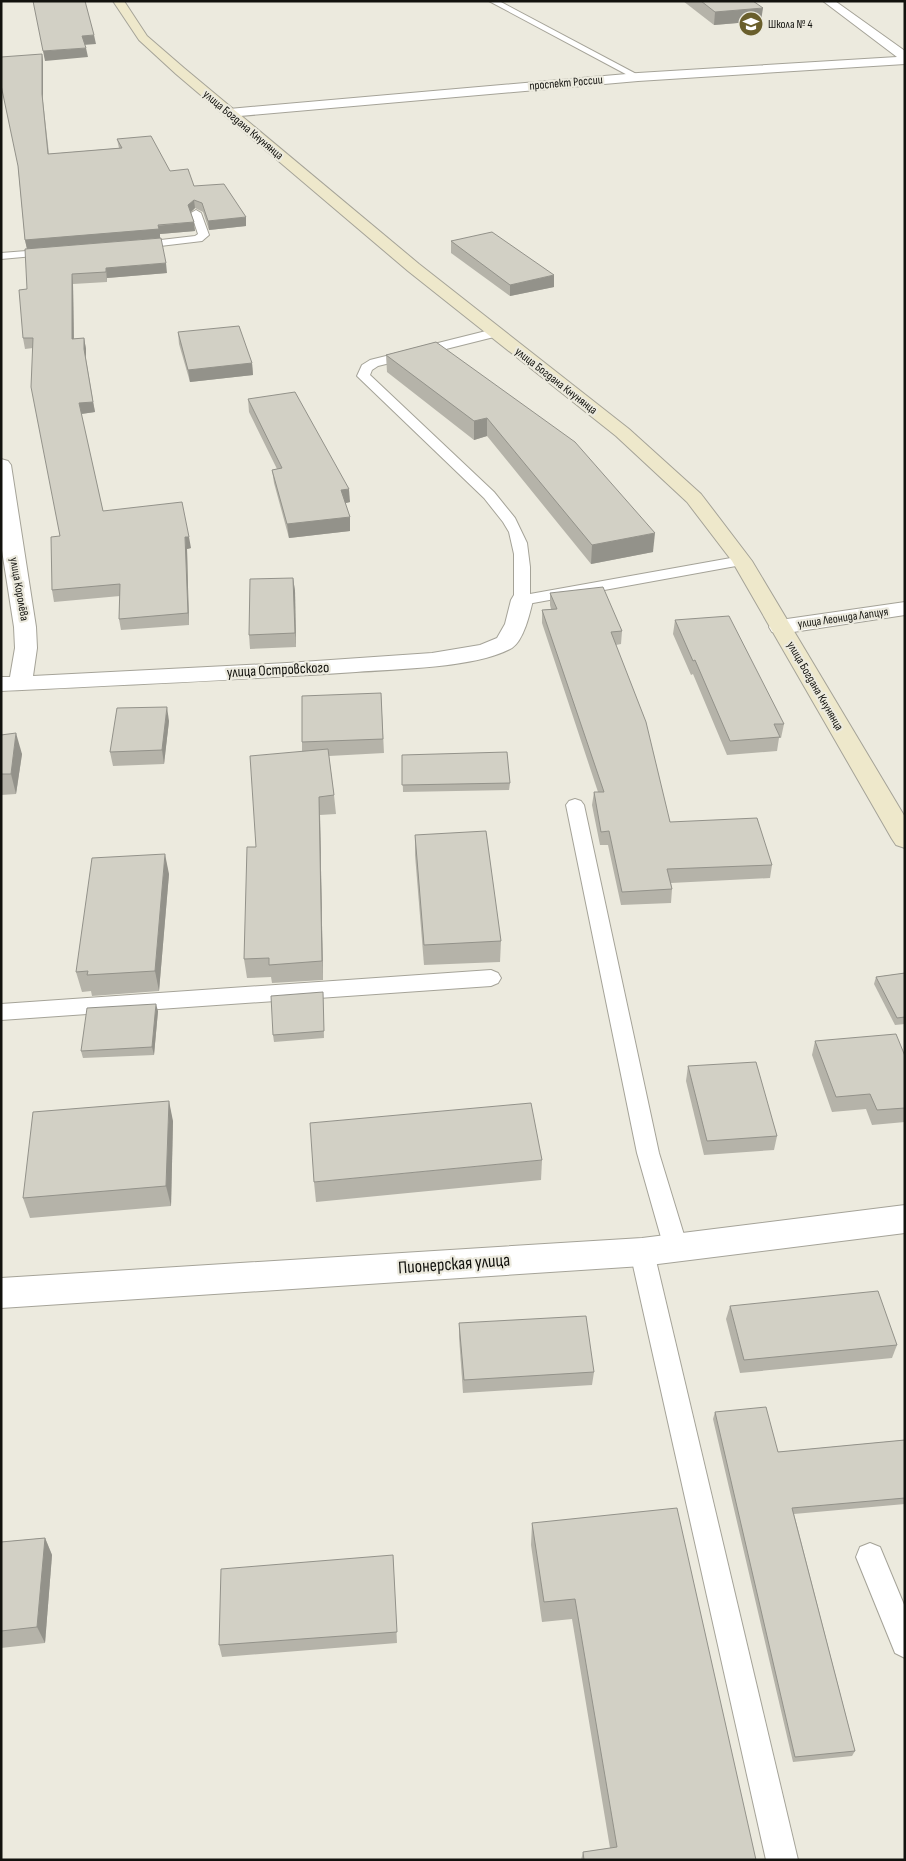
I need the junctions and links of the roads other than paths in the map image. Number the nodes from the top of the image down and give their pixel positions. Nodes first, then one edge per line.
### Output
1 (118, 1) edge
2 (493, 1) edge
3 (828, 1) edge
4 (905, 58) edge
5 (638, 77) junction
6 (229, 112) junction
7 (196, 213) edge
8 (120, 247) edge
9 (60, 251) edge
10 (1, 256) edge
11 (494, 333) junction
12 (1, 464) edge
13 (742, 561) junction
14 (522, 600) junction
15 (905, 608) edge
16 (780, 627) junction
17 (11, 684) edge
18 (575, 805) dead end
19 (905, 839) edge
20 (491, 978) dead end
21 (1, 1012) edge
22 (905, 1219) edge
23 (676, 1248) junction
24 (642, 1252) junction
25 (1, 1293) edge
26 (870, 1557) dead end
27 (905, 1643) edge
28 (782, 1860) edge

1 - 6 main road, улица Богдана Кнунянца
2 - 5 lane
3 - 4 street
4 - 5 street, проспект России
5 - 6 street, проспект России
6 - 11 main road, улица Богдана Кнунянца
7 - 8 lane
9 - 10 lane
11 - 13 main road, улица Богдана Кнунянца
11 - 14 lane
12 - 17 street, улица Королёва
13 - 14 lane
13 - 16 main road, улица Богдана Кнунянца
14 - 17 street, улица Островского
15 - 16 street, улица Леонида Лапцуя
16 - 19 main road, улица Богдана Кнунянца
18 - 23 lane
20 - 21 lane
22 - 23 street, Пионерская улица
23 - 24 street, Пионерская улица
24 - 25 street, Пионерская улица
24 - 28 lane
26 - 27 lane

